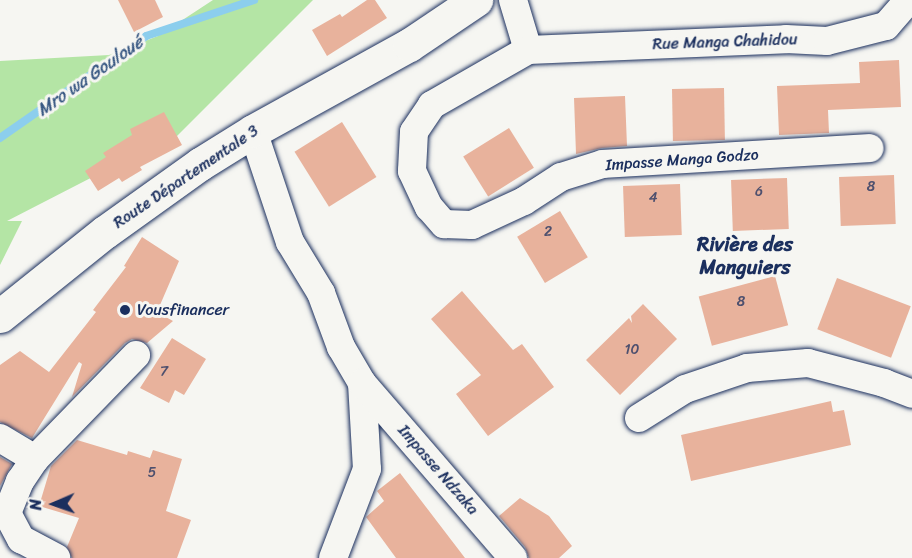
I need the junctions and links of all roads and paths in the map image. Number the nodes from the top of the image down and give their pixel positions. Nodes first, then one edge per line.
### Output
1 (476, 0) edge
2 (513, 0) edge
3 (909, 0) edge
4 (528, 50) junction
5 (252, 131) junction
6 (870, 148) dead end
7 (0, 316) edge
8 (136, 355) dead end
9 (362, 382) junction
10 (912, 394) edge
11 (639, 418) dead end
12 (0, 438) edge
13 (35, 459) junction
14 (56, 558) edge
15 (333, 558) edge
16 (513, 558) edge

1 - 5 main road, Route Départementale 3
2 - 4 street
3 - 4 street, Rue Manga Chahidou
4 - 6 street, Impasse Manga Godzo
5 - 7 main road, Route Départementale 3
5 - 9 street, Impasse Ndzaka
8 - 13 street
9 - 15 street
9 - 16 street, Impasse Ndzaka
10 - 11 street
12 - 13 street
13 - 14 street

